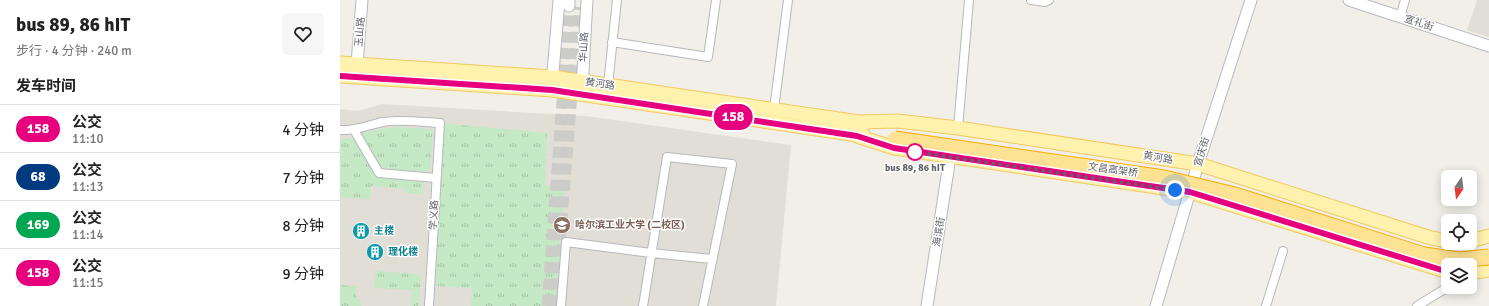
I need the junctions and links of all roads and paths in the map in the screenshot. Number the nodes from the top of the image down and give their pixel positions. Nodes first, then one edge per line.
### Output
1 (362, 0) edge
2 (368, 0) edge
3 (559, 0) edge
4 (617, 0) edge
5 (716, 0) edge
6 (788, 0) edge
7 (969, 0) edge
8 (1031, 0) edge
9 (1049, 0) edge
10 (1251, 0) edge
11 (1349, 0) edge
12 (1405, 0) edge
13 (577, 3) edge
14 (1400, 17) junction
15 (361, 20) junction
16 (612, 42) junction
17 (1489, 46) edge
18 (340, 63) edge
19 (357, 64) junction
20 (340, 76) edge
21 (552, 84) junction
22 (608, 85) junction
23 (582, 88) junction
24 (774, 109) junction
25 (859, 122) junction
26 (958, 128) junction
27 (340, 130) edge
28 (354, 130) junction
29 (896, 134) junction
30 (857, 136) junction
31 (950, 157) junction
32 (1198, 164) junction
33 (436, 178) junction
34 (1190, 192) junction
35 (1489, 236) edge
36 (1477, 239) edge
37 (1441, 240) edge
38 (1489, 246) edge
39 (1283, 251) dead end
40 (651, 253) junction
41 (1489, 257) edge
42 (712, 259) junction
43 (1441, 270) edge
44 (1489, 270) edge
45 (1477, 272) edge
46 (1441, 291) edge
47 (429, 306) edge
48 (561, 306) edge
49 (643, 306) edge
50 (703, 306) edge
51 (927, 306) edge
52 (1156, 306) edge
53 (1266, 306) edge
54 (1417, 306) edge

1 - 15 street, 玉山路
2 - 15 street
3 - 21 street
4 - 16 street
5 - 16 street
6 - 24 street
7 - 26 street
8 - 9 street
10 - 32 street, 宣庆街
11 - 14 street, 宣礼街
12 - 14 street
13 - 23 street, 华山路
14 - 17 street, 宣礼街
15 - 19 street, 玉山路
16 - 22 street
18 - 19 main road, 黄河路
19 - 21 main road, 黄河路
20 - 21 main road, 黄河路
21 - 23 main road, 黄河路
22 - 23 main road, 黄河路
22 - 24 main road, 黄河路
23 - 30 main road, 黄河路
24 - 25 main road, 黄河路
25 - 26 main road, 黄河路
25 - 29 main road, 黄河路
26 - 32 main road, 黄河路
27 - 28 street
28 - 33 street
28 - 33 street, 学义路
29 - 30 main road, 黄河路
29 - 38 highway, 文昌高架桥
29 - 41 highway, 文昌高架桥, bridge
30 - 31 main road, 黄河路
31 - 34 main road, 黄河路
31 - 51 street, 海滨街
32 - 34 street, 宣庆街
32 - 37 main road, 黄河路
33 - 47 street, 学义路
34 - 43 main road, 黄河路
34 - 52 street, 宣庆街
35 - 36 main road
39 - 53 street
40 - 42 street
40 - 42 street
40 - 48 street
40 - 49 street
42 - 50 street
44 - 45 main road
46 - 54 street

